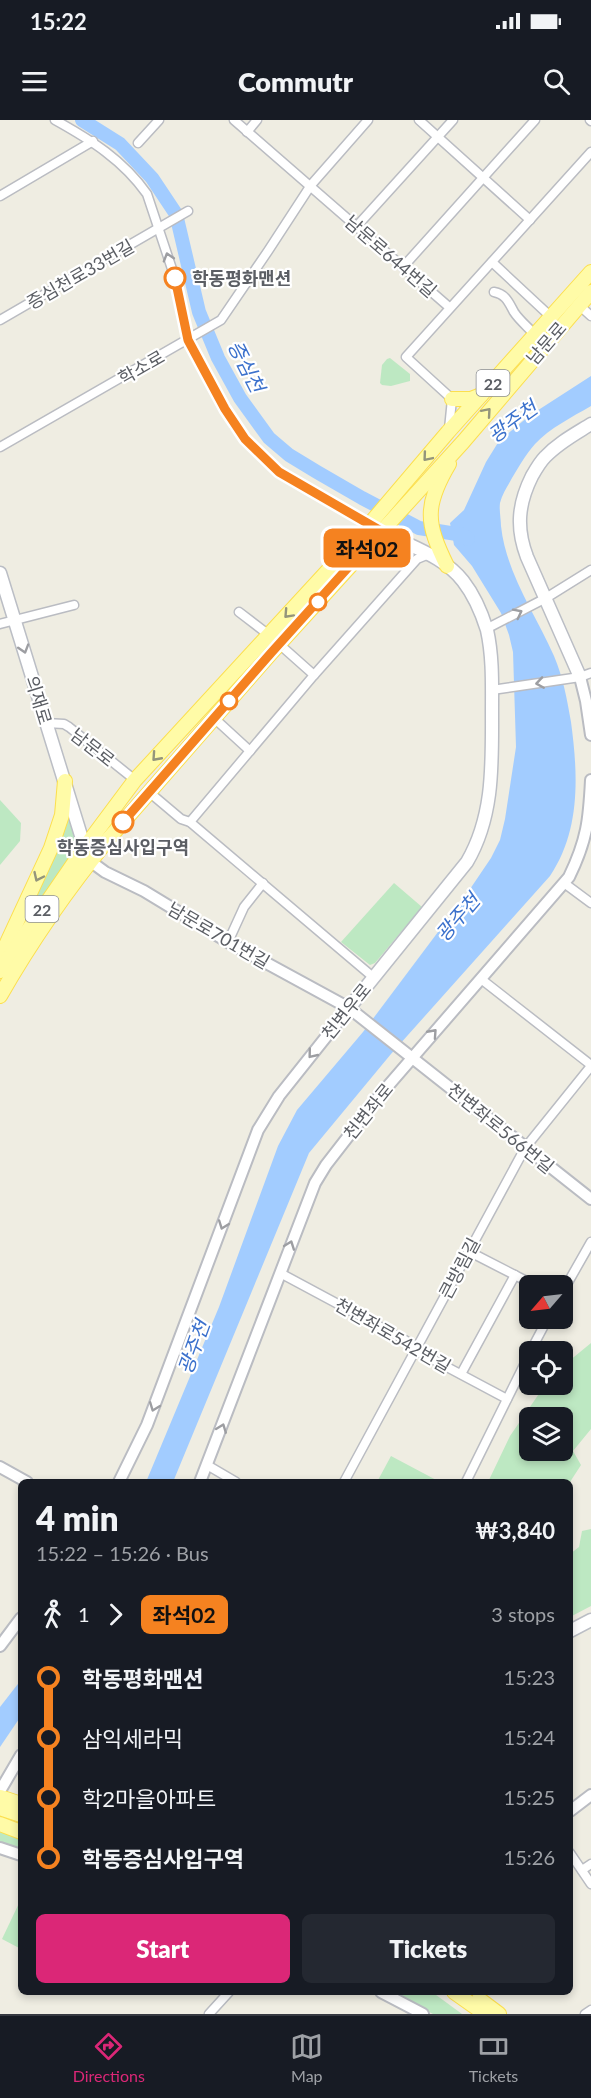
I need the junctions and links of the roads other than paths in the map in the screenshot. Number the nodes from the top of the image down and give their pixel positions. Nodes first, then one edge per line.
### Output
1 (55, 120) edge
2 (159, 120) edge
3 (234, 120) edge
4 (257, 120) edge
5 (368, 120) edge
6 (419, 120) edge
7 (453, 120) edge
8 (536, 120) edge
9 (247, 132) junction
10 (437, 137) junction
11 (93, 141) junction
12 (138, 143) dead end
13 (591, 152) edge
14 (483, 178) junction
15 (310, 185) junction
16 (0, 196) edge
17 (188, 211) dead end
18 (530, 220) junction
19 (357, 226) junction
20 (159, 228) junction
21 (492, 262) junction
22 (403, 267) junction
23 (591, 272) edge
24 (494, 292) dead end
25 (591, 292) edge
26 (579, 305) junction
27 (449, 307) junction
28 (591, 316) edge
29 (551, 317) junction
30 (0, 320) edge
31 (536, 335) junction
32 (188, 340) junction
33 (481, 395) junction
34 (452, 399) junction
35 (591, 424) edge
36 (448, 432) junction
37 (463, 442) junction
38 (0, 447) edge
39 (401, 499) junction
40 (376, 528) junction
41 (432, 549) junction
42 (447, 566) joint
43 (591, 570) edge
44 (0, 573) edge
45 (541, 601) junction
46 (74, 605) dead end
47 (238, 612) dead end
48 (15, 621) junction
49 (0, 624) edge
50 (486, 629) junction
51 (274, 639) junction
52 (314, 675) junction
53 (582, 676) edge
54 (492, 690) junction
55 (214, 718) junction
56 (46, 723) junction
57 (591, 735) edge
58 (250, 751) junction
59 (135, 780) junction
60 (591, 780) edge
61 (65, 781) junction
62 (149, 792) junction
63 (190, 822) junction
64 (85, 847) junction
65 (90, 861) junction
66 (263, 882) junction
67 (564, 883) junction
68 (591, 903) edge
69 (228, 942) junction
70 (0, 958) edge
71 (0, 971) edge
72 (373, 977) junction
73 (481, 979) junction
74 (0, 996) edge
75 (349, 1008) junction
76 (412, 1057) junction
77 (591, 1065) edge
78 (525, 1148) junction
79 (591, 1199) edge
80 (591, 1242) edge
81 (468, 1251) junction
82 (280, 1273) junction
83 (515, 1275) junction
84 (572, 1275) edge
85 (519, 1277) edge
86 (415, 1350) junction
87 (461, 1374) junction
88 (519, 1374) edge
89 (507, 1399) junction
90 (207, 1465) junction
91 (0, 1467) edge
92 (22, 1479) edge
93 (120, 1479) edge
94 (201, 1479) edge
95 (231, 1479) edge
96 (346, 1479) edge
97 (467, 1479) edge
98 (591, 1620) edge
99 (18, 1622) edge
100 (573, 1629) edge
101 (0, 1646) edge
102 (18, 1760) edge
103 (0, 1791) edge
104 (591, 1795) edge
105 (0, 1797) edge
106 (18, 1803) edge
107 (573, 1805) edge
108 (0, 1808) edge
109 (18, 1814) edge
110 (0, 1817) edge
111 (18, 1823) edge
112 (0, 1824) edge
113 (18, 1831) edge
114 (0, 1848) edge
115 (18, 1854) edge
116 (573, 1857) edge
117 (591, 1864) edge
118 (582, 1870) junction
119 (591, 1884) edge
120 (226, 1995) edge
121 (387, 1995) edge
122 (458, 1995) edge
123 (474, 1995) edge
124 (591, 2010) edge
125 (209, 2014) edge
126 (423, 2014) edge
127 (485, 2014) edge
128 (499, 2014) edge
129 (585, 2014) edge

1 - 11 street
2 - 12 street
3 - 9 street, 남문로644번길
4 - 9 street
5 - 15 street, 학소로
6 - 10 street
7 - 10 street
8 - 14 street
9 - 15 street, 남문로644번길
10 - 14 street
10 - 19 street
11 - 16 street
11 - 20 street
13 - 18 street
14 - 18 street
14 - 22 street
15 - 19 street, 남문로644번길
15 - 32 street, 학소로
17 - 20 street, 증심천로33번길
18 - 21 street
19 - 22 street, 남문로644번길
20 - 30 street, 증심천로33번길
32 -> 20 street
21 - 27 street
21 - 29 street
22 - 27 street, 남문로644번길
23 - 29 main road, 남문로 / 22
24 - 31 street, 남문로
25 - 26 main road, 남문로 / 22
26 - 28 street
37 -> 26 main road, 남문로 / 22
27 - 34 street, 남문로644번길
29 - 31 main road, 남문로 / 22
31 - 33 main road, 남문로 / 22
32 - 38 street, 학소로
32 - 40 street
33 - 34 main road
33 - 36 main road, 남문로 / 22
34 - 36 street
35 - 45 main road
36 -> 39 main road, 남문로 / 22
37 - 39 main road, 남문로 / 22
37 - 41 main road
39 - 40 main road, 22
40 - 41 main road
40 - 51 main road, 22
41 - 42 main road
41 - 52 street
42 - 50 main road, 천변우로
43 - 45 street
44 - 48 main road, 의재로
50 -> 45 street
45 - 53 main road
46 - 48 street
47 - 51 street
48 - 49 street
48 -> 56 main road, 의재로
50 - 54 main road, 천변우로
51 - 52 street
51 - 55 main road, 22
51 -> 59 main road, 22
52 - 58 street
53 -> 54 street
53 - 57 street
54 - 72 main road, 천변우로
55 - 58 street
55 - 62 main road, 22
56 - 59 street, 남문로
56 - 61 main road, 의재로
58 - 63 street
59 - 64 main road, 22
60 - 67 street, 천변좌로
61 - 64 main road, 의재로
61 -> 70 main road
62 - 63 street
62 - 65 main road, 22
63 - 66 street
64 - 65 main road, 의재로
64 - 71 main road, 22
65 - 69 street, 남문로701번길
65 - 74 main road, 22
66 - 69 street
66 - 72 street
67 - 68 street
67 - 73 street, 천변좌로
69 - 75 street, 남문로701번길
72 - 75 main road, 천변우로
76 -> 73 street, 천변좌로
73 - 77 street
75 - 76 street, 남문로701번길
75 -> 93 street, 천변우로
76 - 78 street, 천변좌로566번길
82 -> 76 street, 천변좌로
77 - 78 street, 큰방림길
78 - 79 street, 천변좌로566번길
78 - 81 street, 큰방림길
80 - 84 street
81 - 83 street
81 - 86 street, 큰방림길
82 - 86 street, 천변좌로542번길
90 -> 82 street, 천변좌로
83 - 85 street
83 - 87 street
86 - 87 street, 천변좌로542번길
86 - 96 street, 큰방림길
87 - 89 street, 천변좌로542번길
88 - 89 street
89 - 97 street
90 - 94 street, 천변좌로
90 - 95 street
91 - 92 street
98 - 100 main road
99 - 101 street
102 - 103 street
104 - 107 street
105 - 106 main road
108 - 109 main road
110 - 111 main road
112 - 113 main road
114 - 115 street
116 - 118 street
117 - 118 street
118 - 119 street
120 - 125 street
121 - 126 street
122 - 127 main road
123 - 128 main road
124 - 129 street

